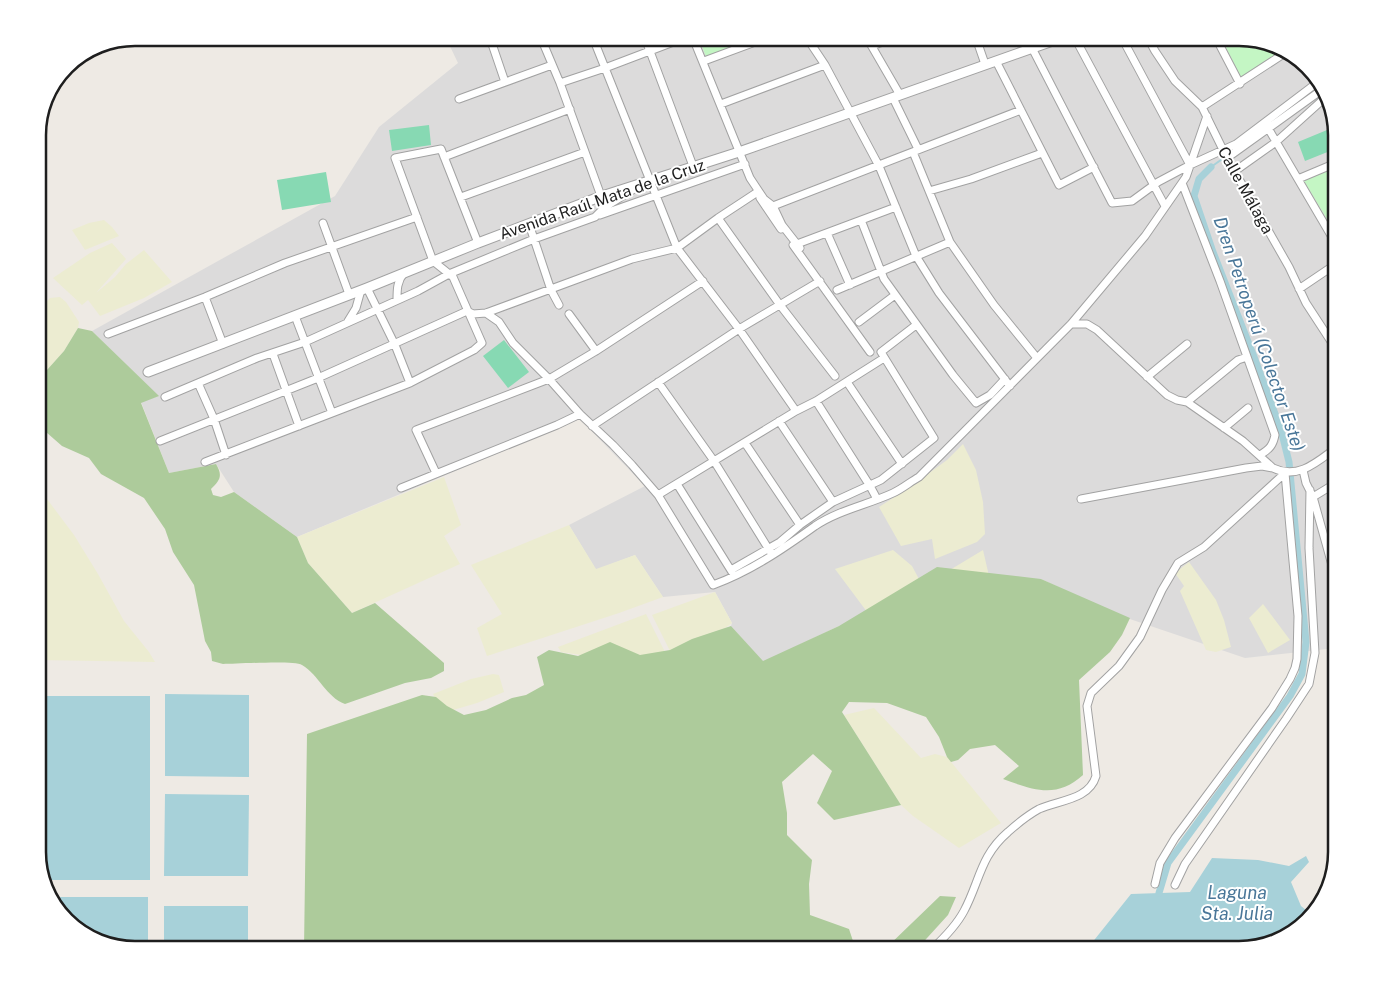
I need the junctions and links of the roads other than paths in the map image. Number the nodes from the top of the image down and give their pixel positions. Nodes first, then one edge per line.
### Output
1 (493, 46) edge
2 (544, 46) edge
3 (596, 46) edge
4 (648, 46) edge
5 (661, 46) edge
6 (697, 46) edge
7 (739, 46) edge
8 (813, 46) edge
9 (872, 46) edge
10 (979, 46) edge
11 (1038, 46) edge
12 (1079, 46) edge
13 (1126, 46) edge
14 (1152, 46) edge
15 (1220, 46) edge
16 (1032, 48) junction
17 (650, 50) junction
18 (1280, 56) edge
19 (996, 61) junction
20 (704, 62) junction
21 (552, 64) junction
22 (985, 64) junction
23 (825, 65) junction
24 (605, 68) junction
25 (505, 82) junction
26 (560, 83) junction
27 (1240, 84) junction
28 (1313, 86) edge
29 (1317, 92) edge
30 (896, 96) junction
31 (459, 98) dead end
32 (1321, 101) edge
33 (721, 104) junction
34 (1202, 107) junction
35 (570, 109) junction
36 (1021, 110) junction
37 (851, 113) junction
38 (1207, 116) junction
39 (1268, 128) junction
40 (1276, 142) junction
41 (916, 150) junction
42 (1224, 150) junction
43 (586, 152) junction
44 (739, 152) junction
45 (1042, 153) junction
46 (444, 157) junction
47 (1228, 158) junction
48 (745, 164) junction
49 (1190, 164) junction
50 (693, 166) junction
51 (879, 166) junction
52 (1328, 166) edge
53 (1094, 167) junction
54 (1235, 171) junction
55 (750, 178) junction
56 (1298, 179) junction
57 (650, 180) junction
58 (1182, 183) junction
59 (1153, 186) junction
60 (929, 191) junction
61 (756, 194) junction
62 (656, 195) junction
63 (602, 196) junction
64 (461, 198) junction
65 (773, 206) junction
66 (1165, 206) junction
67 (896, 207) junction
68 (605, 208) junction
69 (417, 217) junction
70 (595, 217) junction
71 (718, 218) junction
72 (860, 220) junction
73 (323, 223) dead end
74 (529, 224) junction
75 (1328, 230) edge
76 (827, 233) junction
77 (534, 239) junction
78 (950, 242) junction
79 (478, 243) junction
80 (332, 247) junction
81 (677, 248) junction
82 (916, 256) junction
83 (433, 261) junction
84 (1328, 270) edge
85 (880, 272) junction
86 (404, 273) junction
87 (449, 274) junction
88 (820, 280) junction
89 (704, 281) junction
90 (850, 285) junction
91 (364, 289) junction
92 (1300, 289) junction
93 (551, 290) junction
94 (837, 290) dead end
95 (349, 294) junction
96 (895, 295) junction
97 (205, 297) junction
98 (397, 300) junction
99 (559, 305) dead end
100 (780, 305) junction
101 (377, 309) junction
102 (467, 311) junction
103 (486, 313) junction
104 (1081, 313) junction
105 (569, 314) dead end
106 (295, 316) junction
107 (859, 322) dead end
108 (346, 323) junction
109 (1071, 324) junction
110 (916, 325) junction
111 (739, 329) junction
112 (1097, 330) junction
113 (108, 334) dead end
114 (1327, 335) edge
115 (305, 342) junction
116 (223, 344) junction
117 (1187, 344) dead end
118 (395, 345) junction
119 (596, 351) junction
120 (870, 352) dead end
121 (273, 354) junction
122 (1248, 357) junction
123 (884, 358) junction
124 (1037, 358) junction
125 (148, 372) dead end
126 (835, 376) dead end
127 (1147, 377) junction
128 (318, 378) junction
129 (549, 378) junction
130 (1005, 379) junction
131 (658, 382) junction
132 (847, 382) junction
133 (198, 383) junction
134 (410, 383) junction
135 (1010, 386) junction
136 (286, 390) junction
137 (165, 397) dead end
138 (816, 401) junction
139 (1187, 402) junction
140 (1248, 408) dead end
141 (796, 411) junction
142 (332, 413) junction
143 (580, 414) junction
144 (214, 418) junction
145 (779, 421) junction
146 (299, 426) junction
147 (592, 426) junction
148 (1224, 428) junction
149 (160, 441) dead end
150 (744, 443) junction
151 (226, 454) junction
152 (1259, 454) junction
153 (1328, 454) edge
154 (714, 461) junction
155 (205, 462) dead end
156 (902, 464) junction
157 (1246, 468) junction
158 (1273, 468) junction
159 (1303, 470) junction
160 (436, 473) junction
161 (1284, 473) junction
162 (677, 484) junction
163 (870, 486) junction
164 (1328, 487) edge
165 (401, 488) dead end
166 (1311, 494) junction
167 (658, 495) junction
168 (1081, 498) dead end
169 (876, 499) junction
170 (833, 502) junction
171 (800, 525) junction
172 (1328, 551) edge
173 (771, 552) junction
174 (733, 573) junction
175 (1155, 884) dead end
176 (1174, 885) dead end
177 (940, 941) edge

1 - 25 street
2 - 21 street
3 - 24 street
4 - 17 street
5 - 17 street
6 - 20 street
7 - 20 street
8 - 23 street
9 - 30 street
10 - 22 street
11 - 16 street, Avenida Raúl Mata de la Cruz
12 - 59 street
13 - 49 street
14 - 34 street, Calle Málaga
15 - 27 street
16 - 19 street, Avenida Raúl Mata de la Cruz
16 - 53 street
17 - 24 street
17 - 50 street
18 - 27 street
19 - 22 street, Avenida Raúl Mata de la Cruz
19 - 36 street
20 - 33 street
21 - 25 street
21 - 26 street
22 - 30 street, Avenida Raúl Mata de la Cruz
23 - 33 street
23 - 37 street
24 - 26 street
24 - 57 street
25 - 31 street
26 - 35 street
27 - 34 street
28 - 42 street
29 - 39 street
30 - 37 street, Avenida Raúl Mata de la Cruz
30 - 41 street
32 - 40 street
33 - 44 street
34 - 38 street, Calle Málaga
35 - 43 street
35 - 46 street
36 - 41 street
36 - 45 street
37 - 44 street, Avenida Raúl Mata de la Cruz
37 - 51 street
38 - 42 street, Calle Málaga
38 - 49 street
39 - 40 street
39 - 47 street
40 - 54 street
40 - 56 street
41 - 51 street
41 - 60 street
42 - 47 street, Calle Málaga
42 - 49 street
43 - 63 street
43 - 64 street
44 - 48 street
44 - 50 street, Avenida Raúl Mata de la Cruz
45 - 53 street
45 - 60 street
46 - 64 street
46 - 69 street
47 - 54 street, Calle Málaga
48 - 55 street
48 - 62 street
49 - 58 street
49 - 59 street
50 - 57 street, Avenida Raúl Mata de la Cruz
51 - 65 street
51 - 67 street
52 - 56 street
53 - 59 street
54 - 92 street, Calle Málaga
55 - 61 street
55 - 65 street
56 - 75 street
57 - 62 street
57 - 63 street, Avenida Raúl Mata de la Cruz
57 - 68 street
58 - 66 street
58 - 122 street
59 - 66 street
60 - 78 street
61 - 71 street
61 - 88 street
62 - 70 street
62 - 81 street
63 - 68 street
63 - 74 street, Avenida Raúl Mata de la Cruz
64 - 79 street
65 - 76 street
66 - 104 street
67 - 72 street
67 - 82 street
68 - 70 street
69 - 80 street
69 - 83 street
70 - 77 street
71 - 81 street
71 - 100 street
72 - 76 street
72 - 85 street
73 - 80 street
74 - 77 street
74 - 79 street, Avenida Raúl Mata de la Cruz
76 - 90 street
77 - 87 street
77 - 93 street
78 - 82 street
78 - 124 street
79 - 83 street, Avenida Raúl Mata de la Cruz
80 - 95 street
80 - 97 street
81 - 89 street
81 - 93 street
82 - 85 street
82 - 130 street
83 - 86 street, Avenida Raúl Mata de la Cruz
83 - 87 street
84 - 92 street
85 - 90 street
85 - 96 street
86 - 91 street, Avenida Raúl Mata de la Cruz
86 - 98 street
87 - 98 street
87 - 102 street
88 - 100 street
88 - 120 street
89 - 111 street
89 - 119 street
90 - 94 street
91 - 95 street, Avenida Raúl Mata de la Cruz
91 - 101 street
91 - 108 street
92 - 114 street, Calle Málaga
93 - 99 street
93 - 103 street
95 - 106 street, Avenida Raúl Mata de la Cruz
96 - 107 street
96 - 110 street
97 - 113 street
97 - 116 street
98 - 101 street
100 - 111 street
100 - 126 street
101 - 108 street
101 - 118 street
102 - 103 street
102 - 118 street
102 - 134 street
103 - 129 street
104 - 109 street
104 - 112 street
105 - 119 street
106 - 115 street
106 - 116 street, Avenida Raúl Mata de la Cruz
108 - 115 street
109 - 112 street
109 - 124 street
110 - 123 street
110 - 130 street
111 - 131 street
111 - 141 street
112 - 127 street
115 - 121 street
115 - 128 street
116 - 125 street, Avenida Raúl Mata de la Cruz
117 - 127 street
118 - 128 street
118 - 134 street
119 - 129 street
121 - 133 street
121 - 136 street
122 - 139 street
122 - 152 street
123 - 132 street
123 - 156 street
124 - 135 street
127 - 139 street
128 - 136 street
128 - 142 street
129 - 143 street
129 - 160 street
130 - 135 street
131 - 147 street
131 - 154 street
132 - 138 street
132 - 156 street
133 - 137 street
133 - 144 street
134 - 142 street
135 - 169 street
136 - 144 street
136 - 146 street
138 - 141 street
138 - 163 street
139 - 148 street
140 - 148 street
141 - 145 street
142 - 146 street
143 - 147 street
143 - 160 street
144 - 149 street
144 - 151 street
145 - 150 street
145 - 170 street
146 - 151 street
147 - 167 street
148 - 152 street
150 - 154 street
150 - 171 street
151 - 155 street
152 - 157 street
152 - 158 street
153 - 159 street
154 - 162 street
154 - 173 street
156 - 163 street
157 - 158 street
157 - 168 street
158 - 161 street
159 - 161 street
159 - 166 street
160 - 165 street
161 - 175 street
161 - 177 street
162 - 167 street
162 - 174 street
163 - 169 street
163 - 170 street
164 - 166 street
166 - 172 street
166 - 176 street
167 - 174 street
169 - 173 street
170 - 171 street
171 - 173 street
173 - 174 street

